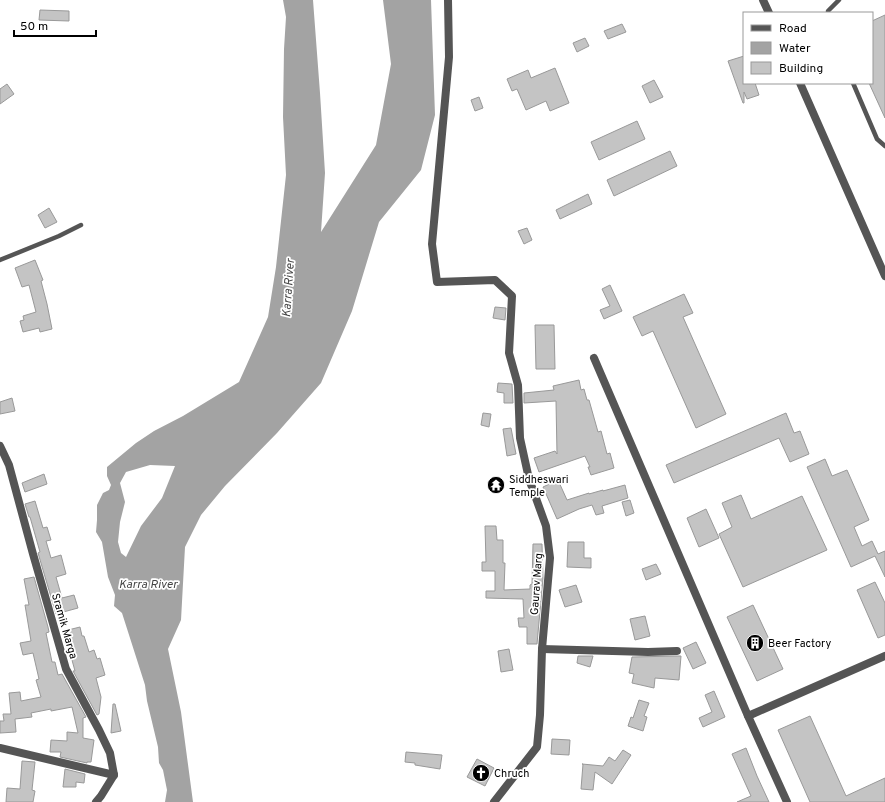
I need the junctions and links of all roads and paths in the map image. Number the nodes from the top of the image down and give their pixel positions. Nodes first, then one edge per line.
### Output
1 (448, 0) edge
2 (763, 0) edge
3 (839, 0) edge
4 (769, 12) edge
5 (828, 12) edge
6 (800, 84) edge
7 (853, 84) edge
8 (885, 146) edge
9 (81, 225) dead end
10 (0, 260) edge
11 (885, 276) edge
12 (594, 358) dead end
13 (0, 446) edge
14 (542, 649) junction
15 (677, 651) dead end
16 (885, 656) edge
17 (748, 716) junction
18 (0, 748) edge
19 (114, 775) junction
20 (96, 802) edge
21 (494, 802) edge
22 (786, 802) edge

1 - 14 street, Gaurav Marg
2 - 4 street
3 - 5 lane
6 - 11 street
7 - 8 lane
9 - 10 lane
12 - 17 street
13 - 19 street, Sramik Marga
14 - 15 street
14 - 21 street, Gaurav Marg
16 - 17 street
17 - 22 street
18 - 19 street
19 - 20 street

